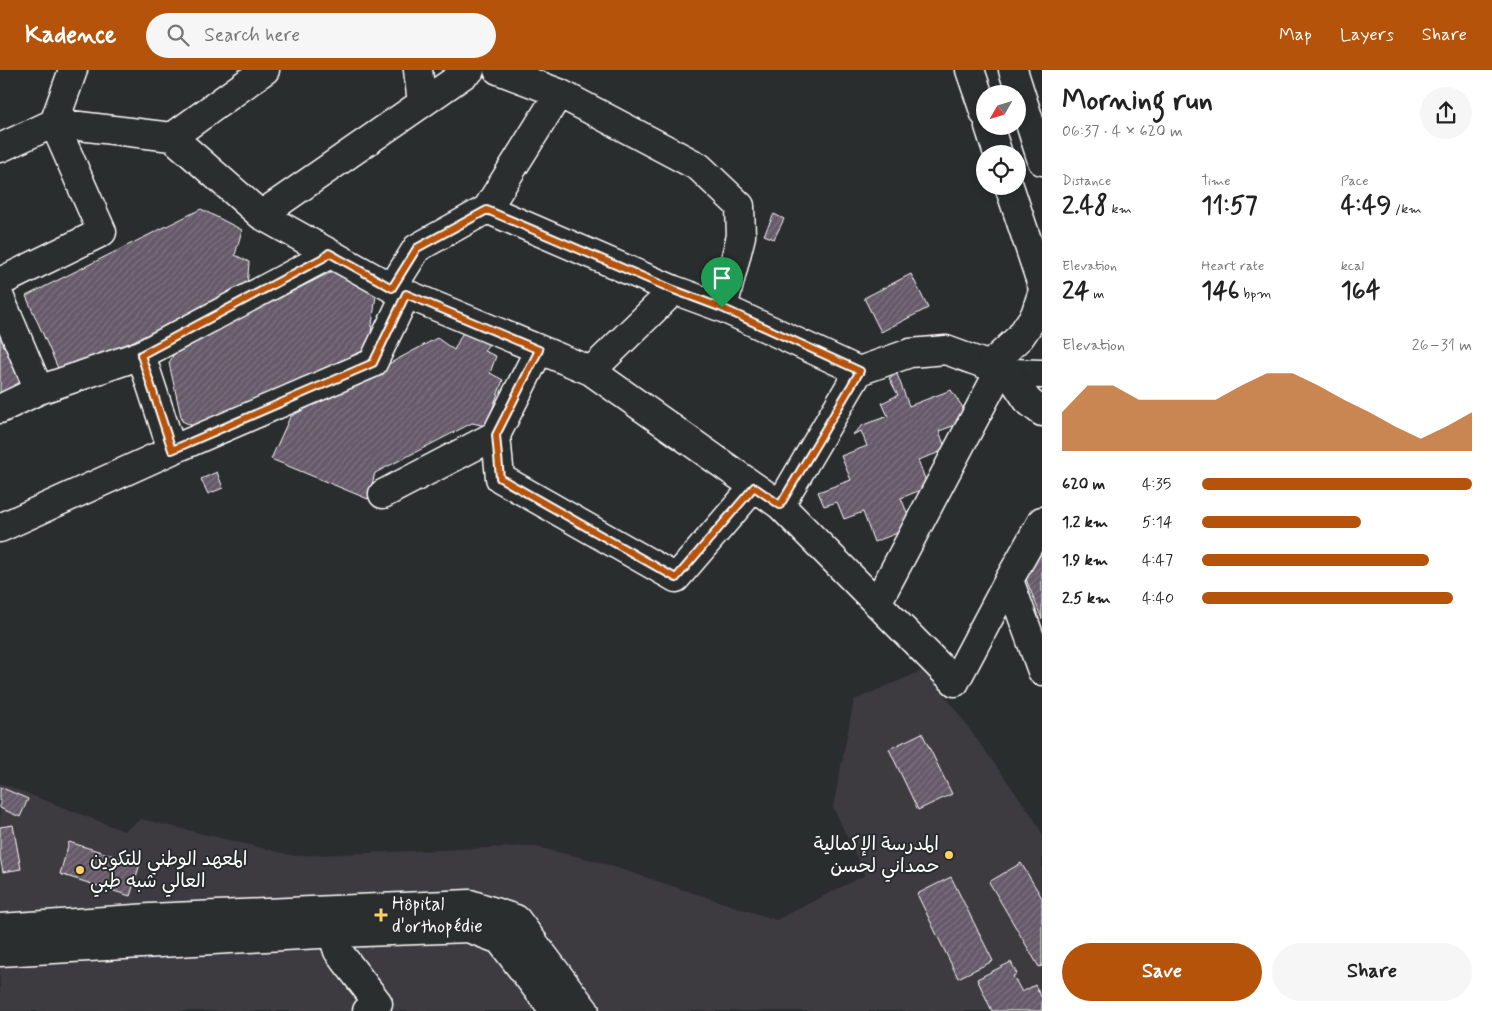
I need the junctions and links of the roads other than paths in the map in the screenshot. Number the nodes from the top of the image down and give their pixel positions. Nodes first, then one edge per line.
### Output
1 (73, 70) edge
2 (265, 70) edge
3 (418, 70) edge
4 (470, 70) edge
5 (498, 70) edge
6 (970, 70) edge
7 (1013, 70) edge
8 (976, 88) edge
9 (559, 93) junction
10 (422, 103) junction
11 (54, 123) junction
12 (172, 137) junction
13 (0, 148) edge
14 (1042, 161) edge
15 (1012, 195) edge
16 (487, 210) junction
17 (261, 215) junction
18 (329, 253) junction
19 (0, 282) edge
20 (1042, 285) edge
21 (674, 290) junction
22 (399, 291) junction
23 (1042, 294) edge
24 (0, 298) edge
25 (722, 308) junction
26 (539, 350) junction
27 (141, 355) junction
28 (591, 370) junction
29 (1000, 370) junction
30 (860, 371) junction
31 (1042, 374) edge
32 (39, 390) junction
33 (0, 409) edge
34 (1042, 412) edge
35 (496, 435) junction
36 (172, 450) junction
37 (754, 487) junction
38 (382, 494) dead end
39 (780, 505) junction
40 (1042, 521) edge
41 (0, 528) edge
42 (1009, 580) junction
43 (877, 603) junction
44 (1042, 671) edge
45 (331, 921) junction
46 (0, 928) edge
47 (0, 952) edge
48 (567, 1007) edge
49 (367, 1011) edge

1 - 11 street
2 - 12 street
3 - 10 street
4 - 10 street
5 - 9 street
6 - 8 street
7 - 14 street
9 - 16 street
9 - 25 street
10 - 17 street
11 - 12 street
11 - 13 street
11 - 19 street
12 - 17 street
15 - 20 street
16 - 21 street
16 - 22 street
17 - 18 street
18 - 22 street
18 - 27 street
21 - 25 street
21 - 28 street
22 - 26 street
22 - 36 street
23 - 29 street
24 - 32 street
25 - 30 street
26 - 28 street
26 - 35 street
27 - 32 street
27 - 36 street
28 - 37 street
29 - 30 street
29 - 31 street
29 - 34 street
29 - 43 street
30 - 39 street
32 - 33 street
35 - 37 street
35 - 38 street
36 - 41 street
37 - 39 street
39 - 43 street
40 - 42 street
42 - 43 street
42 - 44 street
45 - 46 street
45 - 47 street
45 - 48 street
45 - 49 street

